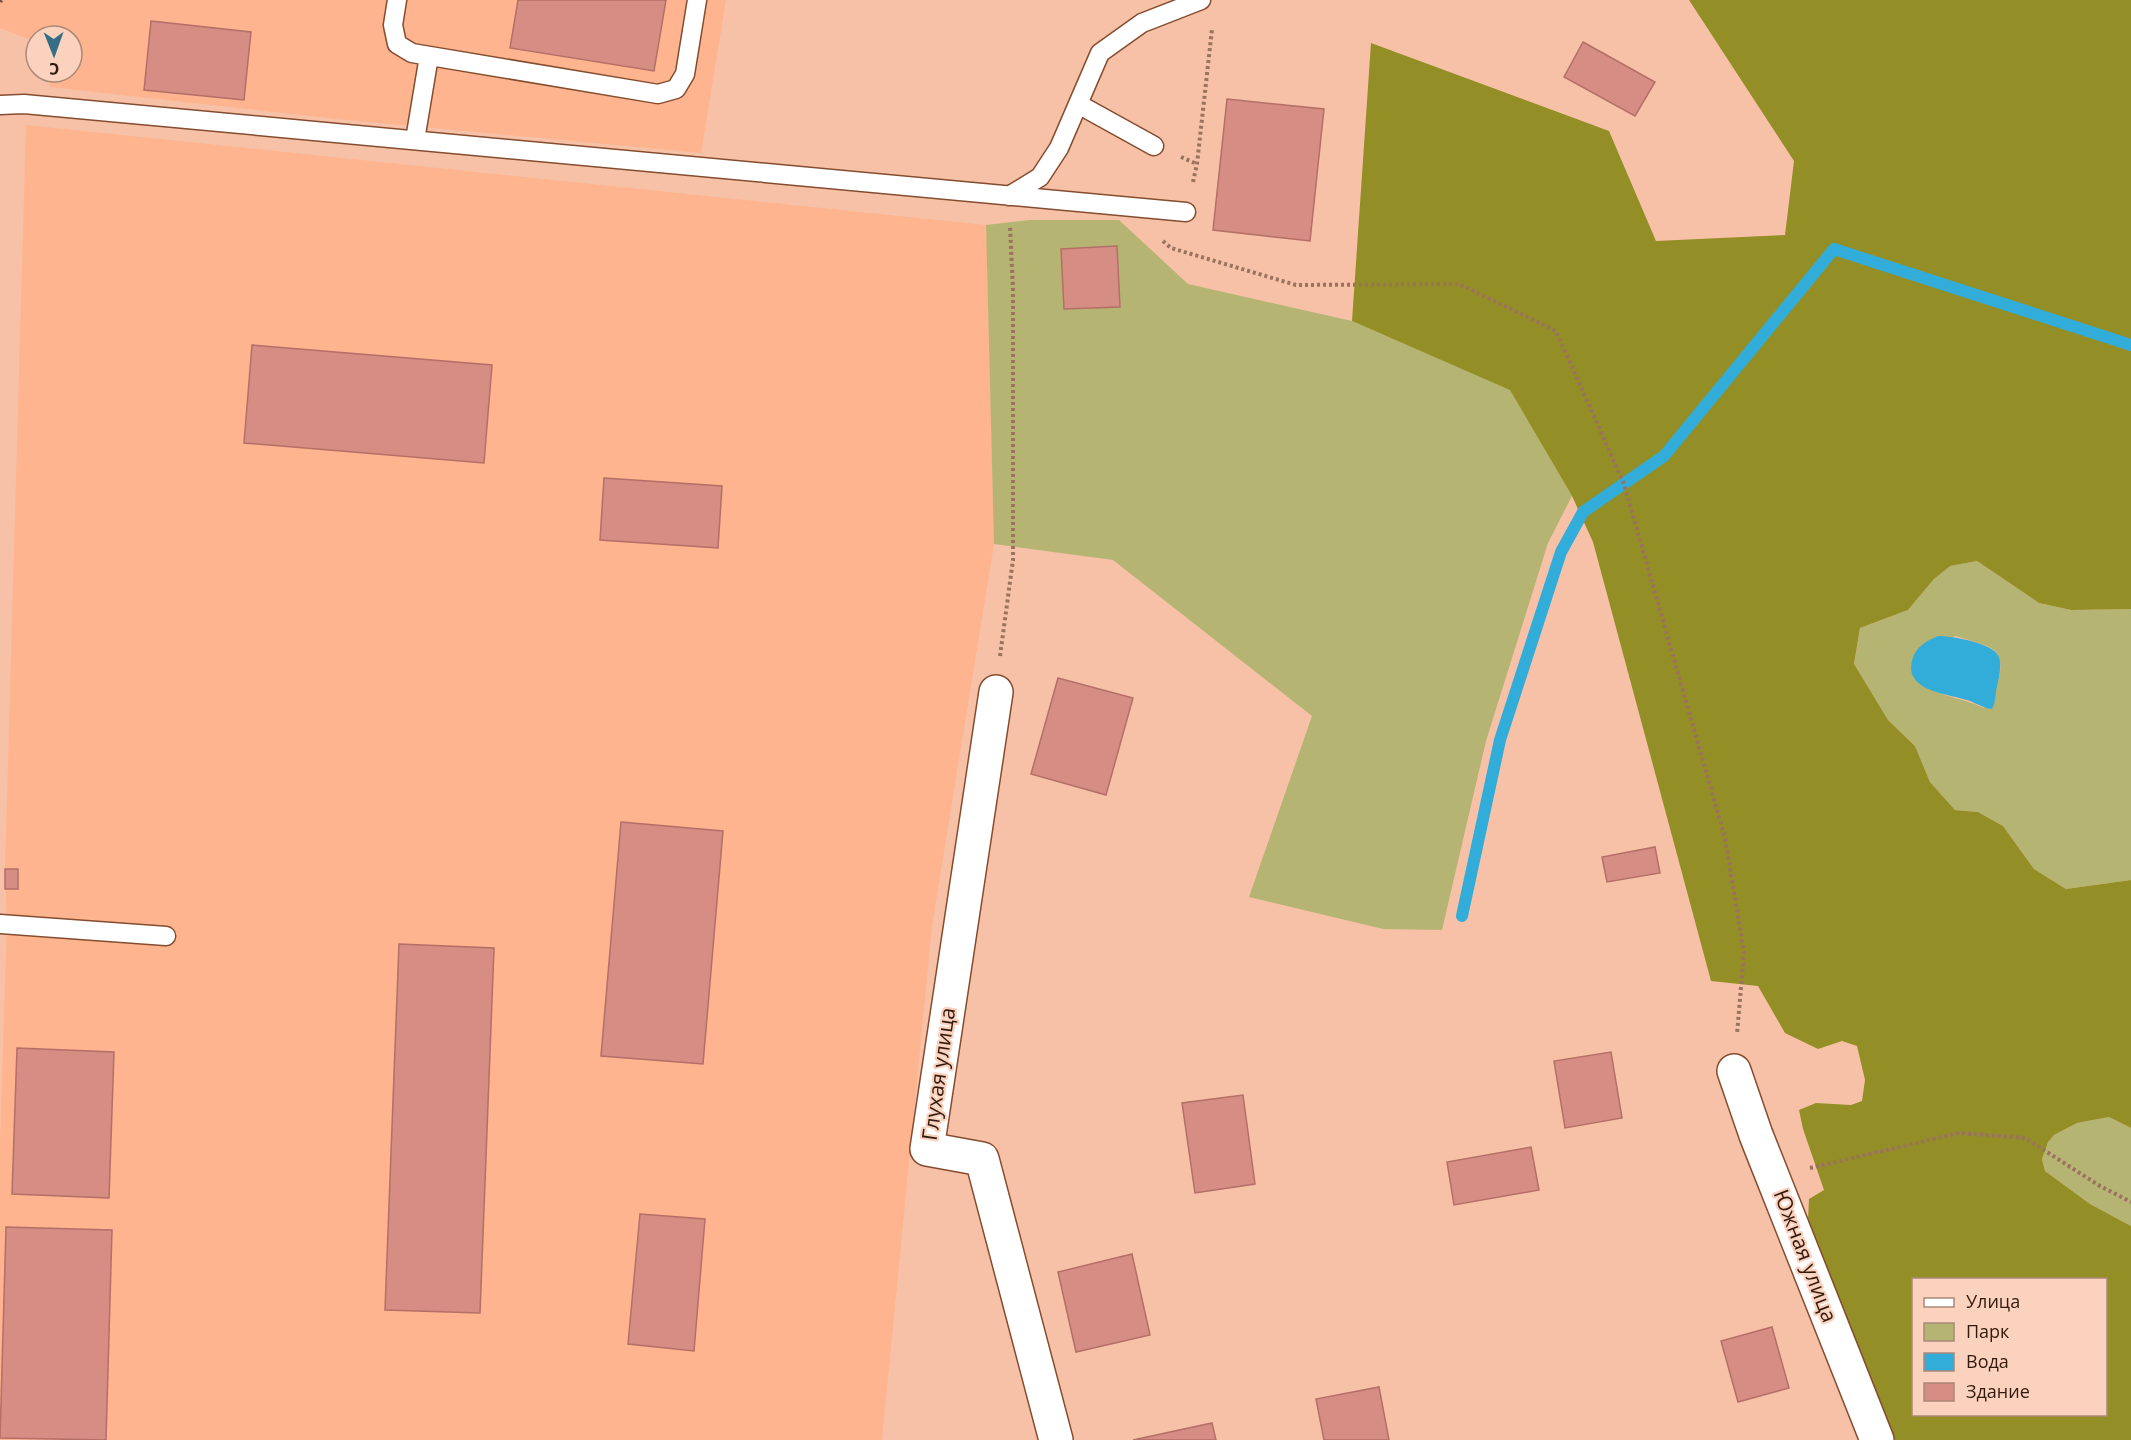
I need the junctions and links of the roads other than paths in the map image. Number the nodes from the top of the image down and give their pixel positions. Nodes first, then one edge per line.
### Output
1 (397, 0) edge
2 (697, 0) edge
3 (1201, 0) edge
4 (429, 56) junction
5 (1078, 104) junction
6 (0, 105) edge
7 (415, 140) junction
8 (1154, 146) dead end
9 (1009, 195) junction
10 (1186, 212) road end
11 (996, 692) road end
12 (0, 924) edge
13 (166, 936) dead end
14 (1734, 1071) road end
15 (1056, 1440) edge
16 (1877, 1440) edge

1 - 4 lane
2 - 4 lane
3 - 5 lane
4 - 7 lane
5 - 8 lane
5 - 9 lane
6 - 7 lane
7 - 9 lane
9 - 10 lane
11 - 15 street, Глухая улица
12 - 13 lane
14 - 16 street, Южная улица

